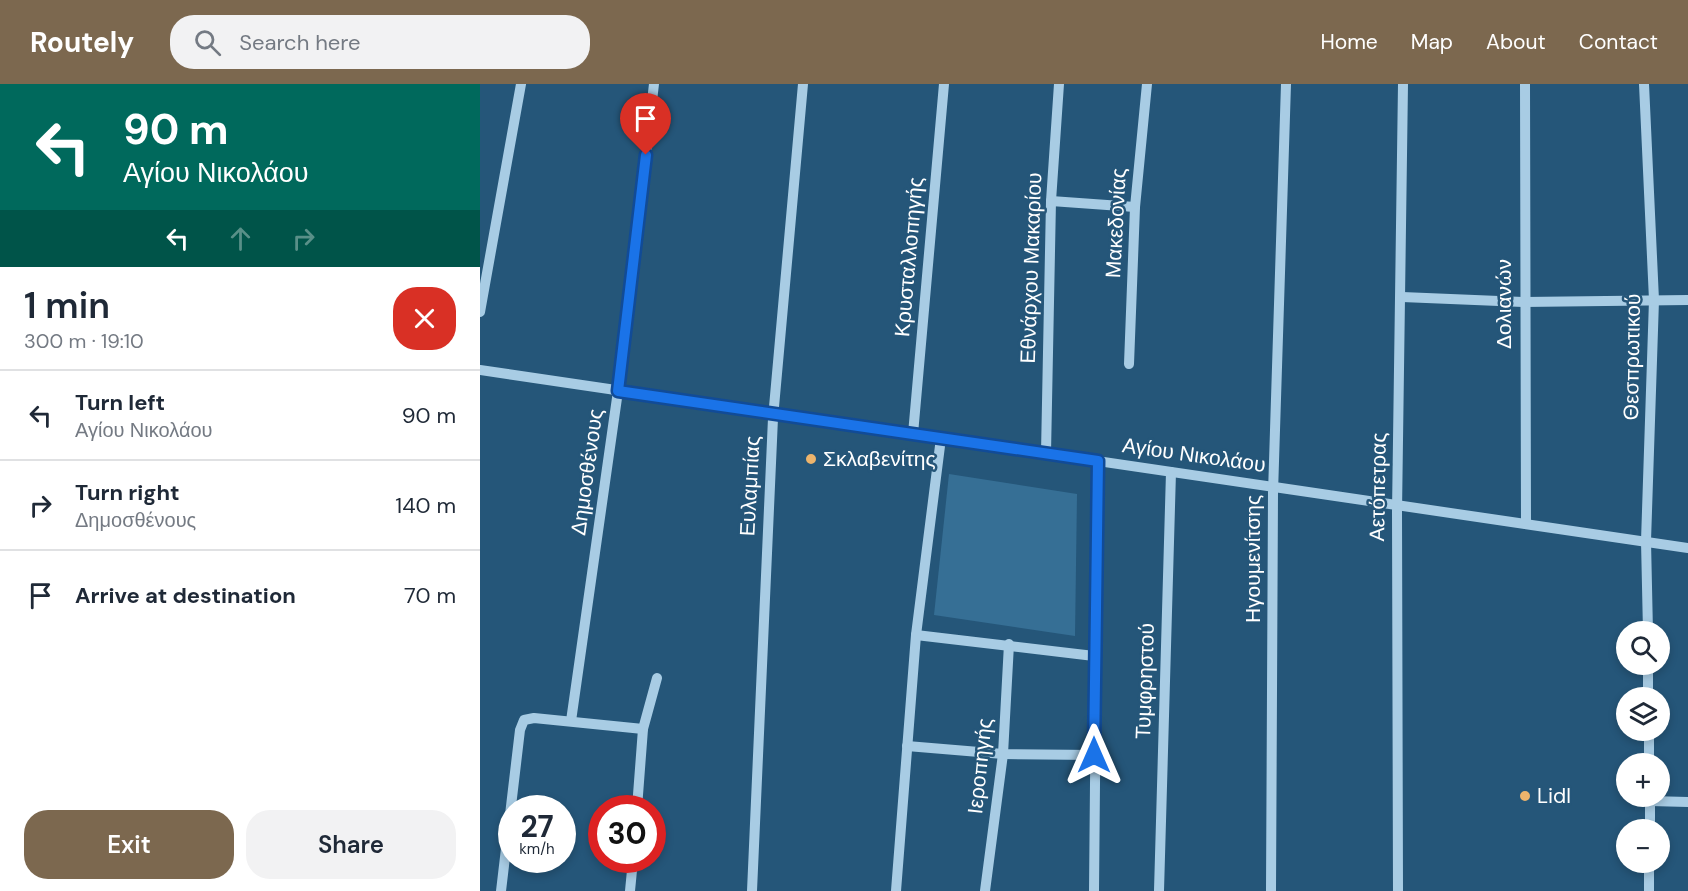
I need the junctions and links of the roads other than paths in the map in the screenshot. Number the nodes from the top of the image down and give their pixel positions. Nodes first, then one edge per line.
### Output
1 (521, 84) edge
2 (654, 84) edge
3 (803, 84) edge
4 (944, 84) edge
5 (1059, 84) edge
6 (1147, 84) edge
7 (1286, 84) edge
8 (1403, 84) edge
9 (1525, 84) edge
10 (1644, 84) edge
11 (1051, 201) junction
12 (1135, 207) junction
13 (1402, 297) junction
14 (1654, 300) junction
15 (1688, 300) edge
16 (1523, 302) junction
17 (480, 312) edge
18 (1129, 364) dead end
19 (480, 370) edge
20 (618, 391) junction
21 (773, 413) junction
22 (913, 434) junction
23 (941, 438) junction
24 (1046, 453) junction
25 (1098, 461) junction
26 (1171, 472) junction
27 (1273, 487) junction
28 (1397, 505) junction
29 (1526, 524) junction
30 (1646, 542) junction
31 (1688, 548) edge
32 (1648, 621) edge
33 (916, 635) junction
34 (1009, 644) junction
35 (1095, 656) junction
36 (657, 678) dead end
37 (571, 721) junction
38 (643, 729) junction
39 (907, 746) junction
40 (1003, 754) junction
41 (1094, 755) junction
42 (638, 795) edge
43 (1670, 801) edge
44 (1688, 802) edge
45 (632, 873) edge
46 (1649, 873) edge
47 (501, 891) edge
48 (630, 891) edge
49 (752, 891) edge
50 (896, 891) edge
51 (985, 891) edge
52 (1094, 891) edge
53 (1159, 891) edge
54 (1271, 891) edge
55 (1398, 891) edge
56 (1649, 891) edge

1 - 17 street
2 - 20 street, Δημοσθένους
3 - 21 street, Ευλαμπίας
4 - 22 street, Κρυσταλλοπηγής
5 - 11 street, Εθνάρχου Μακαρίου
6 - 12 street, Μακεδονίας
7 - 27 street, Ηγουμενίτσης
8 - 13 street, Αετόπετρας
9 - 16 street, Δολιανών
10 - 14 street, Θεσπρωτικού
11 - 12 street
11 - 24 street, Εθνάρχου Μακαρίου
12 - 18 street, Μακεδονίας
13 - 16 street
13 - 28 street, Αετόπετρας
14 - 15 street
14 - 16 street
14 - 30 street, Θεσπρωτικού
16 - 29 street, Δολιανών
19 - 20 street, Αγίου Νικολάου
20 - 21 street, Αγίου Νικολάου
20 - 37 street, Δημοσθένους
21 - 22 street, Αγίου Νικολάου
21 - 49 street, Ευλαμπίας
22 - 23 street, Αγίου Νικολάου
23 - 24 street, Αγίου Νικολάου
23 - 33 street
24 - 25 street, Αγίου Νικολάου
25 - 26 street, Αγίου Νικολάου
25 - 35 street
26 - 27 street, Αγίου Νικολάου
26 - 53 street, Τυμφρηστού
27 - 28 street, Αγίου Νικολάου
27 - 54 street, Ηγουμενίτσης
28 - 29 street, Αγίου Νικολάου
28 - 55 street, Αετόπετρας
29 - 30 street, Αγίου Νικολάου
30 - 31 street, Αγίου Νικολάου
30 - 32 street, Θεσπρωτικού
33 - 34 street
33 - 39 street
34 - 35 street
34 - 40 street, Ιεροπηγής
35 - 41 street
36 - 38 street
37 - 38 street
37 - 47 street
38 - 42 street
39 - 40 street
39 - 50 street
40 - 41 street
40 - 51 street, Ιεροπηγής
41 - 52 street
43 - 44 street
45 - 48 street
46 - 56 street

